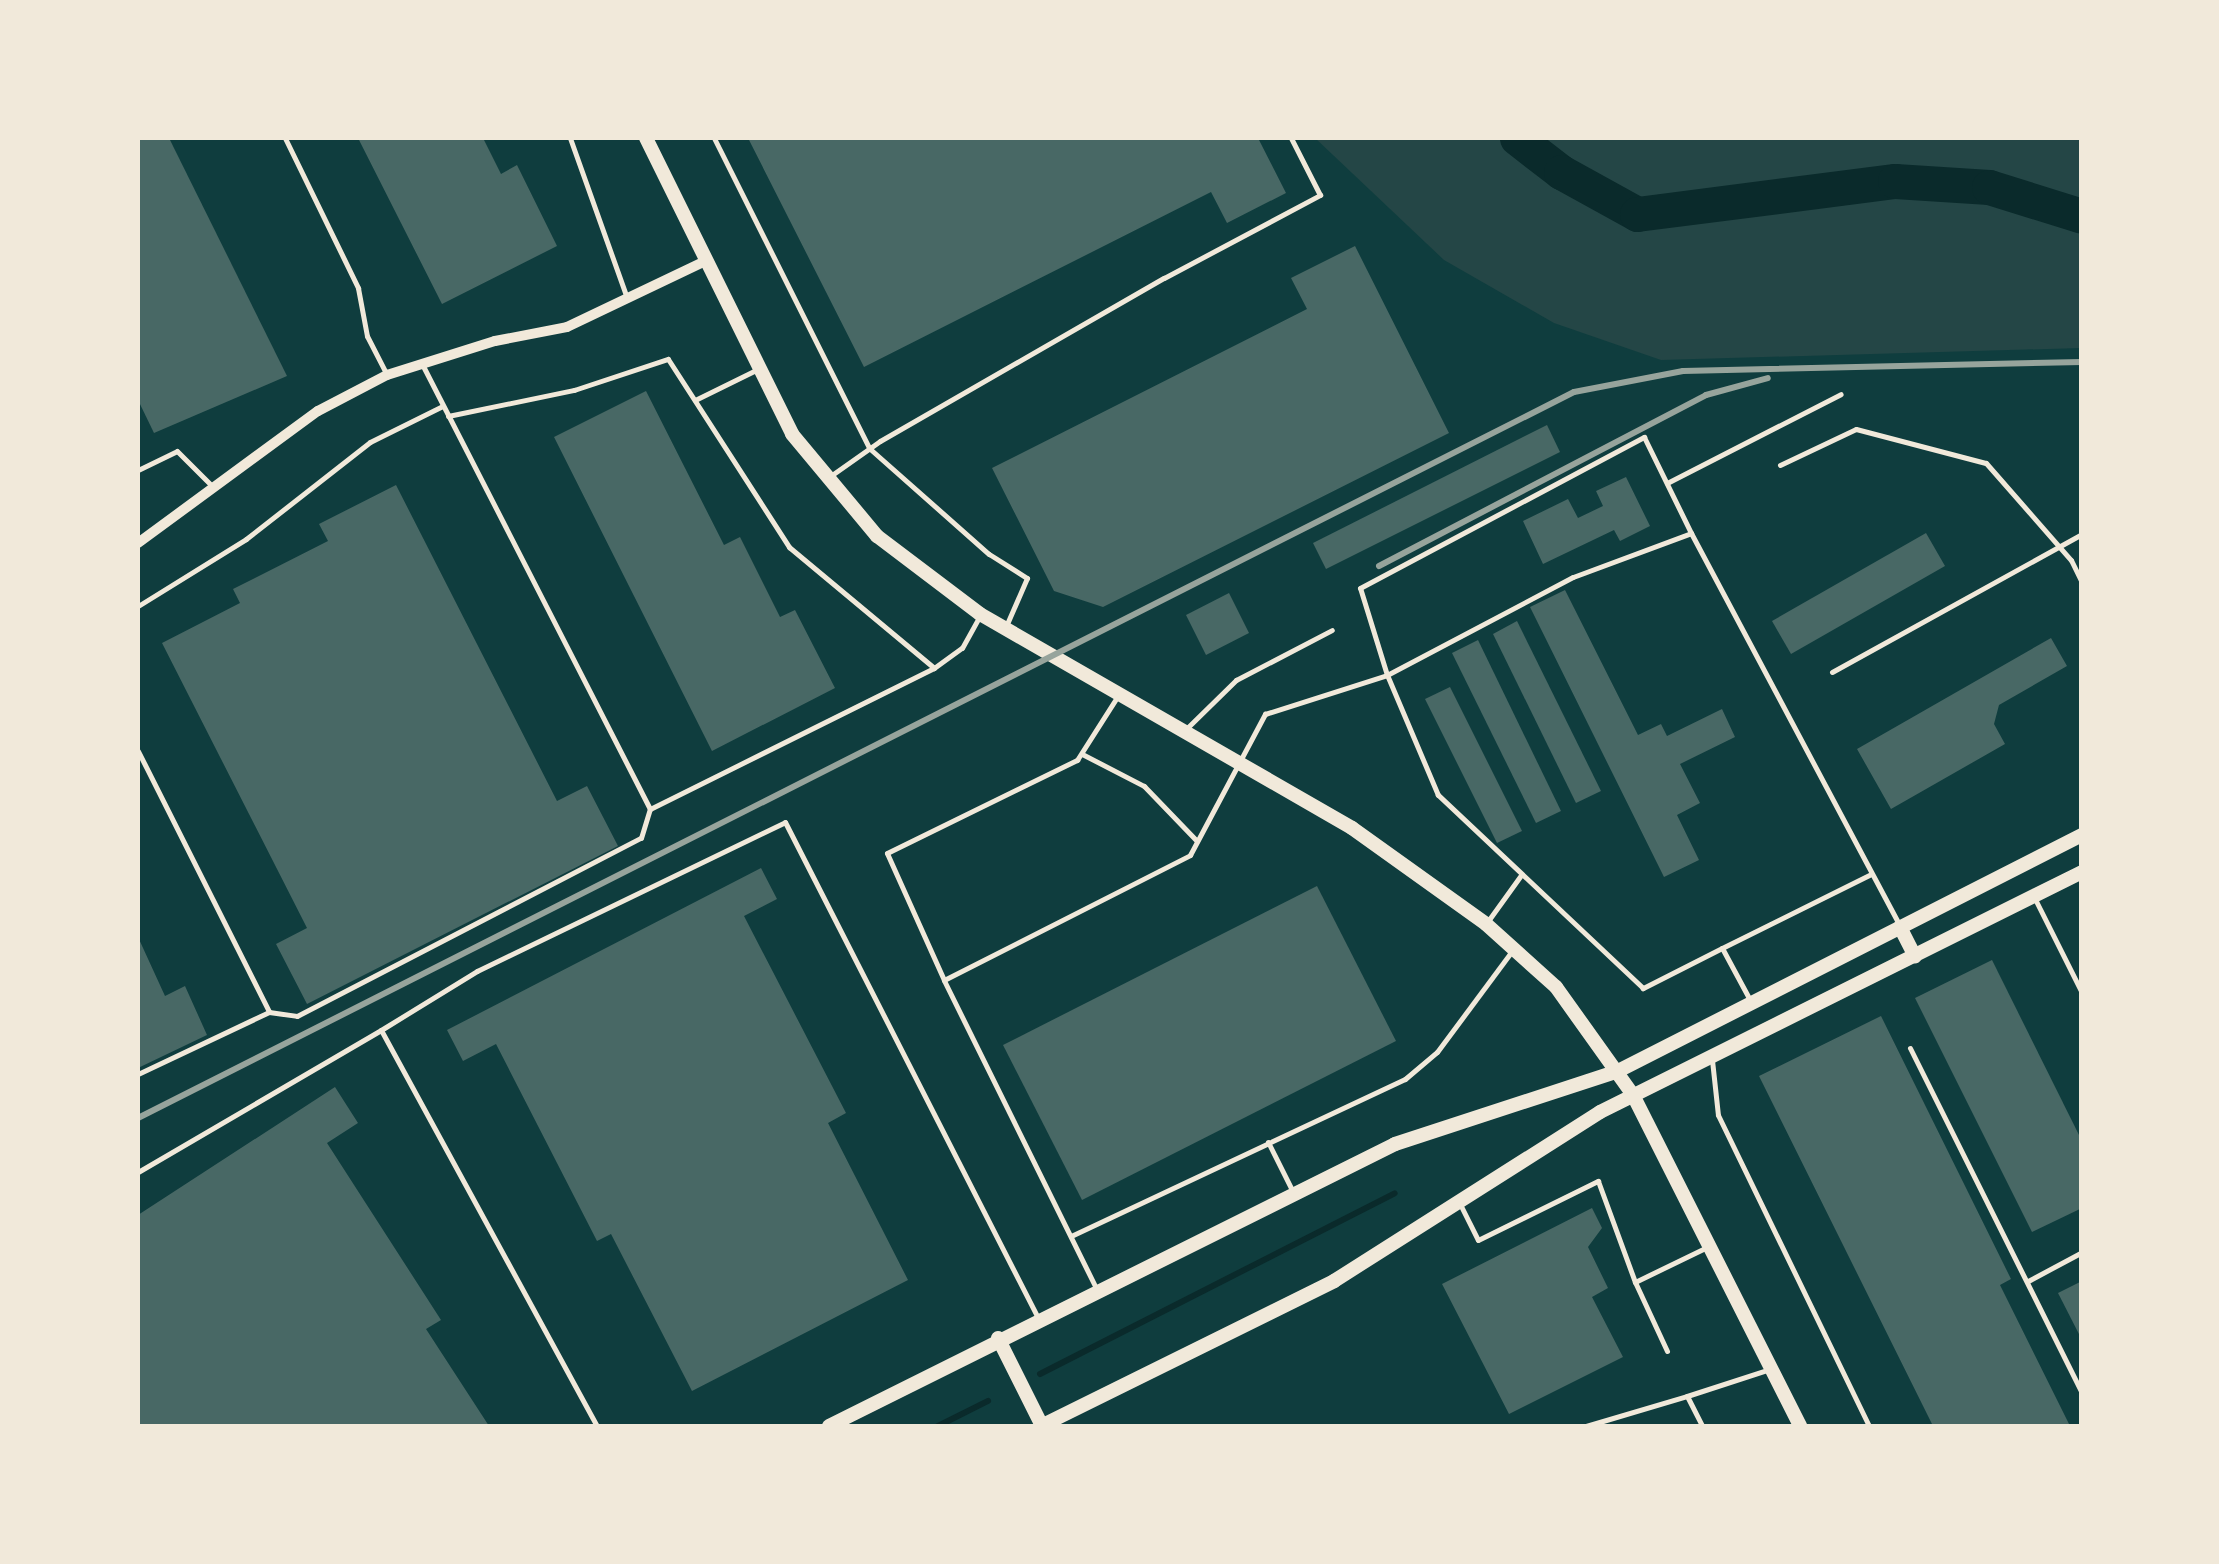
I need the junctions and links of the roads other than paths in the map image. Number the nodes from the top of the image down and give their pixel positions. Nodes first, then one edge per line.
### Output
1 (285, 138) edge
2 (570, 138) edge
3 (646, 138) edge
4 (714, 138) edge
5 (1291, 138) edge
6 (702, 262) junction
7 (627, 298) junction
8 (422, 364) junction
9 (756, 370) junction
10 (387, 375) junction
11 (1840, 394) dead end
12 (695, 400) junction
13 (443, 406) junction
14 (448, 416) junction
15 (869, 448) junction
16 (1780, 464) dead end
17 (138, 470) edge
18 (827, 478) junction
19 (1667, 482) junction
20 (215, 489) junction
21 (1691, 533) junction
22 (2082, 534) edge
23 (138, 543) edge
24 (2058, 546) junction
25 (2082, 582) edge
26 (138, 606) edge
27 (980, 614) junction
28 (1006, 626) junction
29 (1332, 630) dead end
30 (934, 668) junction
31 (1832, 672) dead end
32 (1387, 674) junction
33 (1121, 692) junction
34 (1186, 729) junction
35 (138, 751) edge
36 (1082, 754) junction
37 (1242, 762) junction
38 (650, 809) junction
39 (2082, 835) edge
40 (1197, 842) junction
41 (2082, 872) edge
42 (1521, 874) junction
43 (1872, 874) junction
44 (2033, 897) junction
45 (1486, 924) junction
46 (1900, 928) junction
47 (1722, 948) junction
48 (1514, 949) junction
49 (1915, 956) junction
50 (944, 980) junction
51 (2082, 992) edge
52 (1752, 1004) junction
53 (269, 1012) junction
54 (381, 1030) junction
55 (1910, 1048) dead end
56 (1712, 1057) junction
57 (1618, 1071) junction
58 (138, 1074) edge
59 (1633, 1096) junction
60 (1268, 1142) junction
61 (138, 1172) edge
62 (1293, 1192) junction
63 (1459, 1202) junction
64 (1071, 1236) junction
65 (1709, 1246) junction
66 (2082, 1252) edge
67 (2028, 1281) junction
68 (1635, 1282) junction
69 (1097, 1289) junction
70 (1038, 1318) junction
71 (998, 1338) junction
72 (1667, 1351) dead end
73 (1771, 1368) junction
74 (2082, 1393) edge
75 (1687, 1396) junction
76 (598, 1426) edge
77 (829, 1426) edge
78 (1042, 1426) edge
79 (1586, 1426) edge
80 (1702, 1426) edge
81 (1800, 1426) edge
82 (1869, 1426) edge

1 - 10 lane
2 - 7 lane
3 - 6 street
4 - 15 lane
5 - 15 lane
6 - 7 street
6 - 9 street
7 - 8 street
8 - 10 street
8 - 13 lane
9 - 12 lane
9 - 18 street
10 - 20 street
11 - 19 lane
12 - 14 lane
12 - 30 lane
13 - 14 lane
13 - 26 lane
14 - 38 lane
15 - 18 lane
15 - 28 lane
16 - 24 lane
17 - 20 lane
18 - 27 street
19 - 21 lane
19 - 32 lane
20 - 23 street
21 - 32 lane
21 - 43 lane
22 - 24 lane
24 - 25 lane
24 - 31 lane
27 - 28 street
27 - 30 lane
28 - 33 street
29 - 34 lane
30 - 38 lane
32 - 37 lane
32 - 42 lane
33 - 34 street
33 - 36 lane
34 - 37 street
35 - 53 lane
36 - 40 lane
36 - 50 lane
37 - 40 lane
37 - 45 street
38 - 53 lane
39 - 46 street
40 - 50 lane
41 - 44 street
42 - 45 lane
42 - 47 lane
43 - 46 lane
43 - 47 lane
44 - 49 street
44 - 51 lane
45 - 48 street
46 - 49 street
46 - 52 street
47 - 52 lane
48 - 57 street
48 - 60 lane
49 - 56 street
50 - 64 lane
52 - 57 street
53 - 58 lane
54 - 61 lane
54 - 70 lane
54 - 76 lane
55 - 67 lane
56 - 59 street
56 - 82 lane
57 - 59 street
57 - 62 street
59 - 63 street
59 - 65 street
60 - 62 lane
60 - 64 lane
62 - 69 street
63 - 68 lane
63 - 78 street
64 - 69 lane
65 - 68 lane
65 - 73 street
66 - 67 lane
67 - 74 lane
68 - 72 lane
69 - 70 street
70 - 71 street
71 - 77 street
71 - 78 street
73 - 75 lane
73 - 81 street
75 - 79 lane
75 - 80 lane

